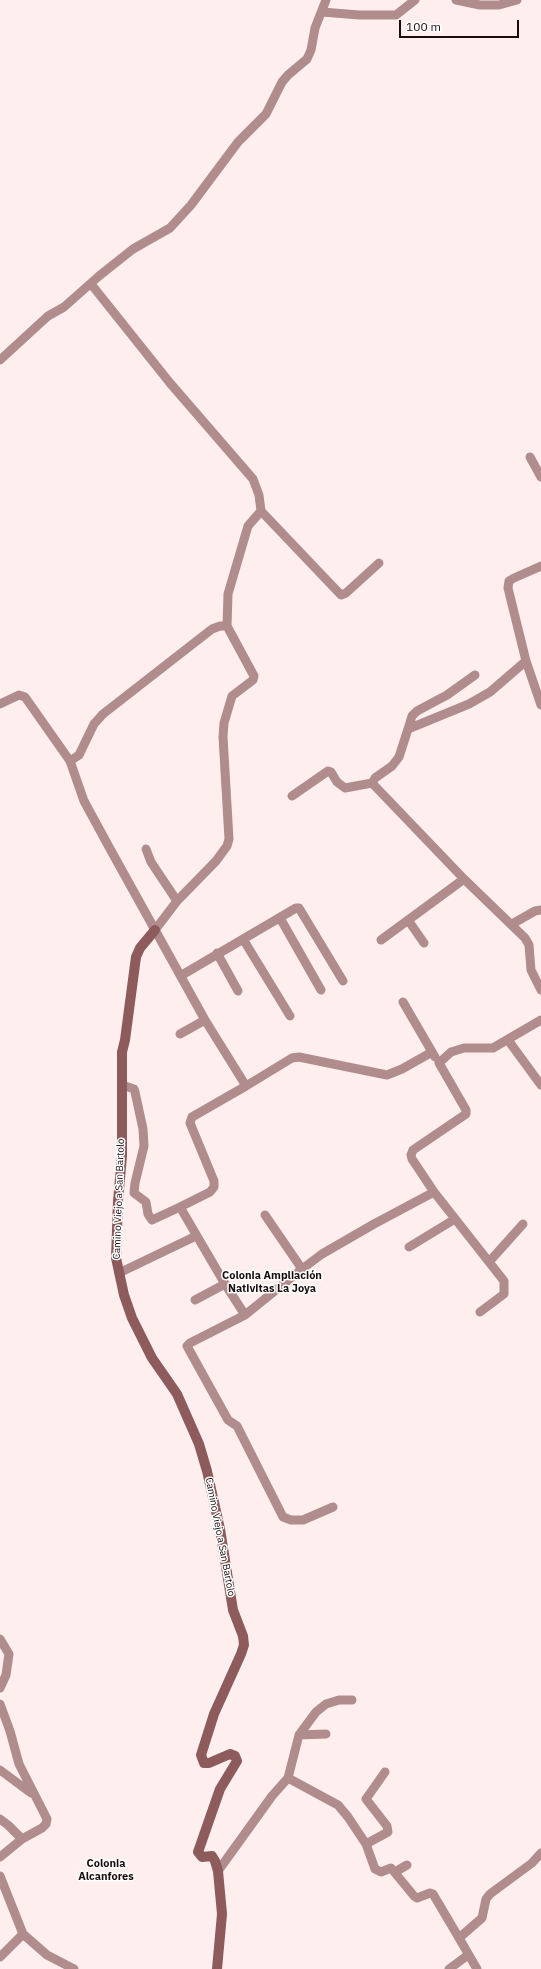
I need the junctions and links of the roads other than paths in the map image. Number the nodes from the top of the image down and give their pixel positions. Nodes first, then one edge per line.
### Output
1 (326, 0) edge
2 (415, 0) edge
3 (456, 0) edge
4 (517, 0) edge
5 (322, 12) junction
6 (91, 284) junction
7 (0, 360) edge
8 (530, 456) dead end
9 (541, 477) edge
10 (261, 511) junction
11 (379, 563) dead end
12 (541, 566) edge
13 (227, 626) junction
14 (526, 661) junction
15 (475, 675) dead end
16 (0, 704) edge
17 (541, 705) edge
18 (408, 730) junction
19 (70, 761) junction
20 (372, 783) junction
21 (292, 796) dead end
22 (146, 849) dead end
23 (464, 879) junction
24 (176, 901) junction
25 (541, 910) edge
26 (280, 918) junction
27 (408, 920) junction
28 (512, 924) junction
29 (154, 930) junction
30 (243, 939) junction
31 (381, 940) dead end
32 (424, 943) dead end
33 (218, 953) junction
34 (182, 975) junction
35 (344, 981) dead end
36 (321, 990) dead end
37 (541, 990) edge
38 (238, 991) dead end
39 (403, 1002) dead end
40 (290, 1016) dead end
41 (205, 1020) junction
42 (541, 1020) edge
43 (180, 1034) dead end
44 (508, 1040) junction
45 (432, 1052) junction
46 (439, 1063) junction
47 (541, 1084) edge
48 (122, 1085) junction
49 (246, 1086) junction
50 (434, 1192) junction
51 (180, 1207) junction
52 (265, 1214) dead end
53 (455, 1220) junction
54 (522, 1224) dead end
55 (196, 1236) junction
56 (409, 1247) dead end
57 (489, 1262) junction
58 (302, 1269) junction
59 (119, 1273) junction
60 (225, 1284) junction
61 (195, 1300) dead end
62 (480, 1312) dead end
63 (245, 1315) junction
64 (333, 1507) dead end
65 (0, 1639) edge
66 (0, 1688) edge
67 (352, 1700) dead end
68 (0, 1704) edge
69 (326, 1734) dead end
70 (299, 1735) junction
71 (0, 1770) edge
72 (385, 1772) dead end
73 (288, 1778) junction
74 (33, 1794) junction
75 (0, 1819) edge
76 (22, 1839) junction
77 (366, 1844) junction
78 (541, 1853) edge
79 (0, 1857) edge
80 (407, 1865) dead end
81 (218, 1871) junction
82 (396, 1872) junction
83 (0, 1876) edge
84 (23, 1934) junction
85 (459, 1938) junction
86 (468, 1955) junction
87 (0, 1957) edge
88 (74, 1969) edge
89 (217, 1969) edge
90 (449, 1969) edge
91 (477, 1969) edge

1 - 5 street
2 - 5 street
3 - 4 street
5 - 6 street
6 - 7 street
6 - 10 street
8 - 9 street
10 - 11 street
10 - 13 street
12 - 14 street
13 - 19 street
13 - 24 street, Camino Viejo a San Bartolo
14 - 17 street
14 - 18 street
15 - 18 street
16 - 19 street
18 - 20 street
19 - 29 street
20 - 21 street
20 - 23 street
22 - 24 street
23 - 27 street
23 - 28 street
24 - 29 street, Camino Viejo a San Bartolo
25 - 28 street
26 - 30 street
26 - 35 street
26 - 36 street
27 - 31 street
27 - 32 street
28 - 37 street
29 - 34 street
29 - 48 street, Camino Viejo a San Bartolo
30 - 33 street
30 - 40 street
33 - 34 street
33 - 38 street
34 - 41 street
39 - 45 street
41 - 43 street
41 - 49 street
42 - 44 street
44 - 46 street
44 - 47 street
45 - 46 street
45 - 49 street
46 - 50 street
48 - 51 street
48 - 59 street, Camino Viejo a San Bartolo
49 - 51 street
50 - 53 street
50 - 58 street
51 - 55 street
52 - 58 street
53 - 56 street
53 - 57 street
54 - 57 street
55 - 59 street
55 - 60 street
57 - 62 street
58 - 63 street
59 - 81 street, Camino Viejo a San Bartolo
60 - 61 street
60 - 63 street
63 - 64 street
65 - 66 street
67 - 70 street
68 - 74 street
69 - 70 street
70 - 73 street
71 - 74 street
72 - 77 street
73 - 77 street
73 - 81 street
74 - 76 street
75 - 76 street
76 - 79 street
77 - 82 street
78 - 85 street
80 - 82 street
81 - 89 street
82 - 85 street
83 - 84 street
84 - 87 street
84 - 88 street
85 - 86 street
86 - 90 street
86 - 91 street

